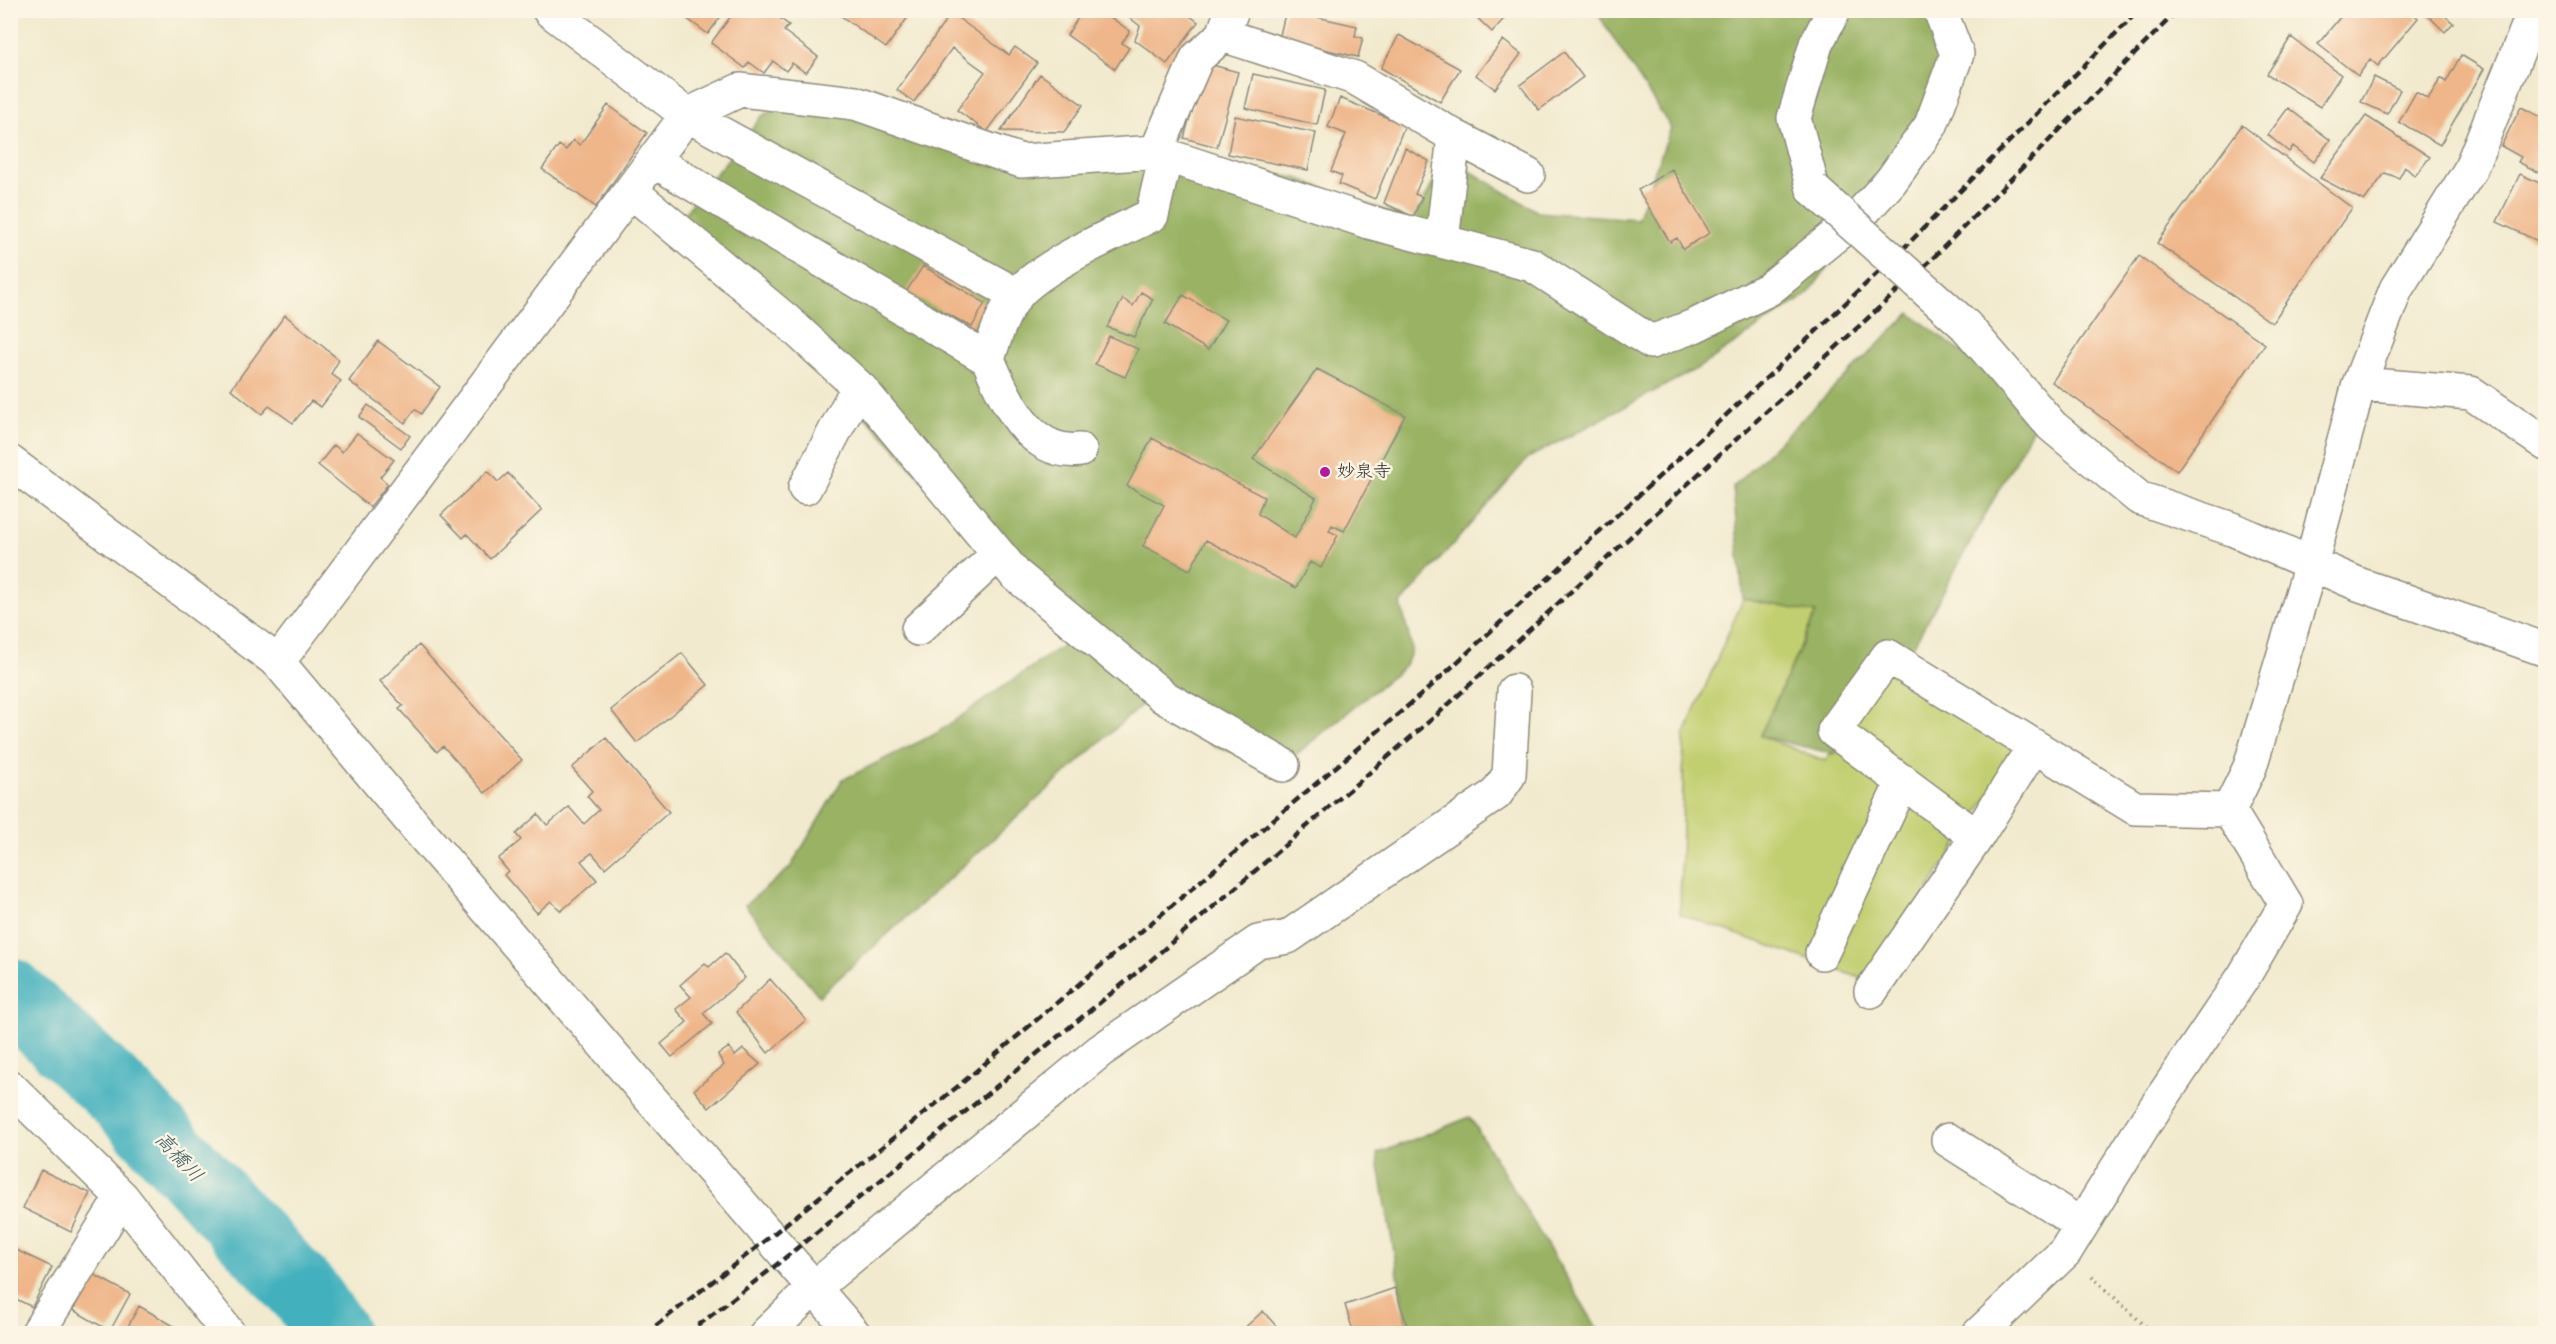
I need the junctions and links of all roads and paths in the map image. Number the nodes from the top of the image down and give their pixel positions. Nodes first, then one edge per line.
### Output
1 (549, 10) edge
2 (1834, 10) edge
3 (1940, 10) edge
4 (2530, 21) edge
5 (1227, 23) edge
6 (687, 115) junction
7 (1454, 136) junction
8 (1161, 154) junction
9 (654, 161) junction
10 (1528, 175) dead end
11 (631, 191) junction
12 (1442, 241) junction
13 (1017, 295) junction
14 (988, 359) junction
15 (2359, 384) junction
16 (858, 387) junction
17 (2546, 444) edge
18 (1080, 450) dead end
19 (10, 462) edge
20 (805, 488) dead end
21 (998, 554) junction
22 (2311, 564) junction
23 (918, 629) dead end
24 (2546, 650) edge
25 (278, 662) junction
26 (1514, 691) dead end
27 (2034, 746) junction
28 (1283, 765) dead end
29 (1903, 782) junction
30 (2229, 810) junction
31 (1977, 837) junction
32 (1822, 953) dead end
33 (1871, 991) dead end
34 (10, 1088) edge
35 (1948, 1140) dead end
36 (122, 1197) junction
37 (2080, 1224) junction
38 (2065, 1252) junction
39 (814, 1288) junction
40 (37, 1334) edge
41 (229, 1334) edge
42 (766, 1334) edge
43 (854, 1334) edge
44 (1979, 1334) edge
45 (2154, 1334) edge

1 - 6 street
2 - 22 street, bridge
3 - 12 street
4 - 15 street
5 - 7 street
5 - 8 street
6 - 8 street
6 - 9 street
6 - 13 street
7 - 10 street
7 - 12 street
8 - 12 street
8 - 13 street
9 - 11 street
9 - 14 street
11 - 16 street
11 - 25 street
13 - 14 street
14 - 18 street
15 - 17 street
15 - 22 street
16 - 20 street
16 - 21 street
19 - 25 street
21 - 23 street
21 - 28 street
22 - 24 street
22 - 30 street
25 - 39 street
26 - 39 street
27 - 29 street
27 - 30 street
27 - 31 street
29 - 31 street
29 - 32 street
30 - 37 street
31 - 33 street
34 - 36 street
35 - 37 street
36 - 40 street
36 - 41 street
37 - 38 street
38 - 44 street
38 - 45 path
39 - 42 street
39 - 43 street

